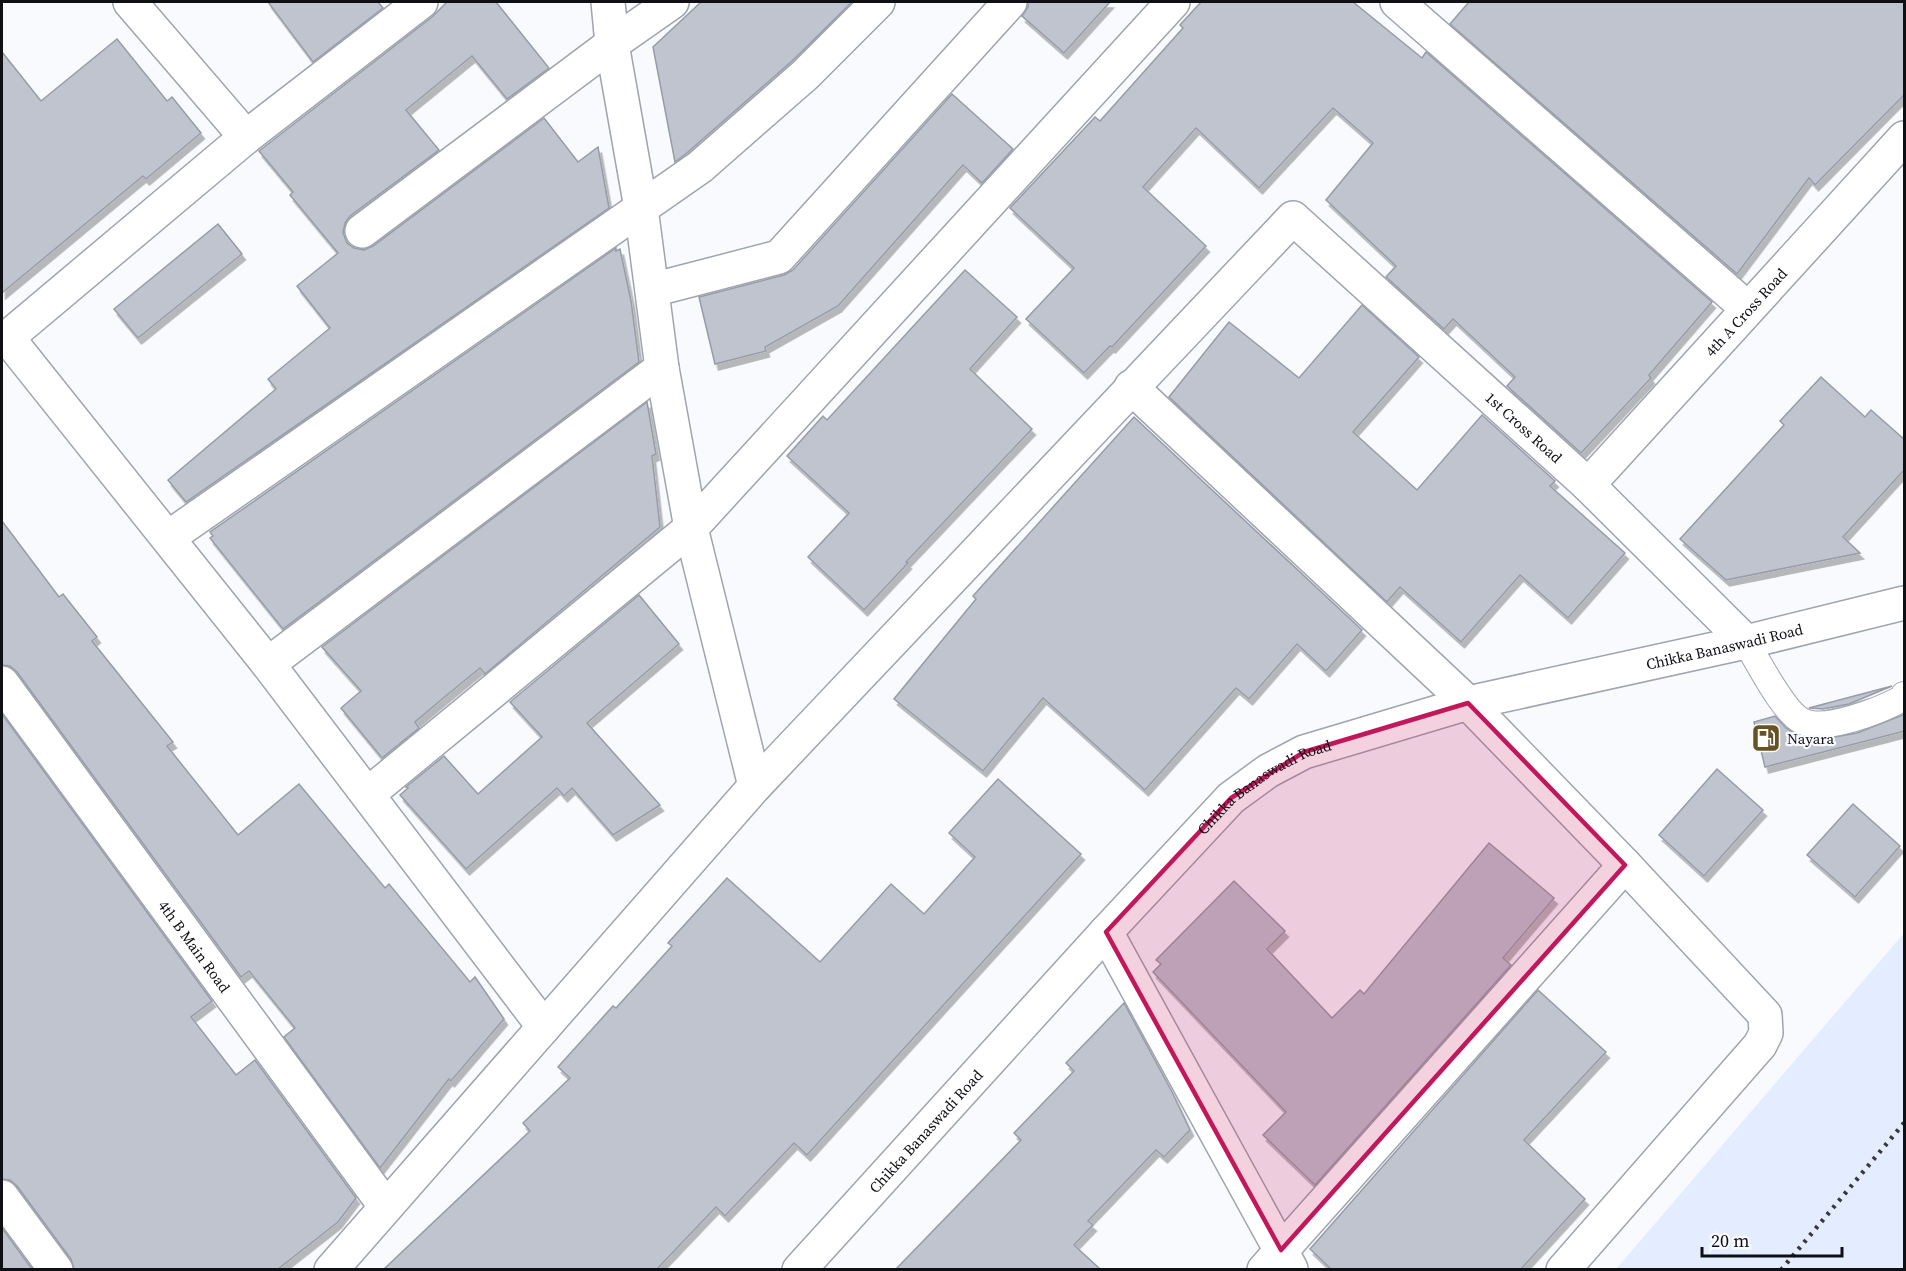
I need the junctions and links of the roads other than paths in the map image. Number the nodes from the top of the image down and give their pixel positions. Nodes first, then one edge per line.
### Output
1 (421, 2) edge
2 (608, 2) edge
3 (672, 2) edge
4 (878, 2) edge
5 (1010, 2) edge
6 (1173, 2) edge
7 (1397, 2) edge
8 (141, 5) edge
9 (612, 44) junction
10 (246, 137) junction
11 (1905, 138) edge
12 (641, 208) junction
13 (362, 231) dead end
14 (652, 290) junction
15 (1747, 309) junction
16 (4, 339) edge
17 (662, 368) junction
18 (1131, 387) junction
19 (1588, 485) junction
20 (691, 528) junction
21 (169, 537) junction
22 (1905, 603) edge
23 (1746, 642) junction
24 (268, 664) junction
25 (2, 683) edge
26 (1905, 695) edge
27 (1468, 703) junction
28 (755, 786) junction
29 (368, 794) junction
30 (1625, 865) junction
31 (1106, 932) junction
32 (544, 1027) junction
33 (2, 1197) edge
34 (386, 1207) junction
35 (1279, 1263) edge
36 (56, 1269) edge
37 (331, 1269) edge
38 (799, 1269) edge
39 (1563, 1269) edge

1 - 10 street
2 - 9 street
3 - 9 street
4 - 12 street
5 - 14 street
6 - 20 street
7 - 15 street
8 - 10 street
9 - 12 street
9 - 13 street
10 - 16 street
11 - 15 street, 4th A Cross Road
12 - 14 street
12 - 21 street
14 - 17 street
15 - 19 street, 4th A Cross Road
16 - 21 street
17 - 20 street
17 - 24 street
18 - 19 street, 1st Cross Road
18 - 27 street
18 - 28 street
19 - 23 street, 1st Cross Road
20 - 28 street
20 - 29 street
21 - 24 street
22 - 23 street, Chikka Banaswadi Road
23 - 26 lane
23 - 27 street, Chikka Banaswadi Road
24 - 29 street
25 - 34 street, 4th B Main Road
27 - 30 street
27 - 31 street, Chikka Banaswadi Road
28 - 32 street
29 - 32 street
30 - 35 street
30 - 39 street
31 - 35 street
31 - 38 street, Chikka Banaswadi Road
32 - 34 street
33 - 36 street
34 - 37 street

